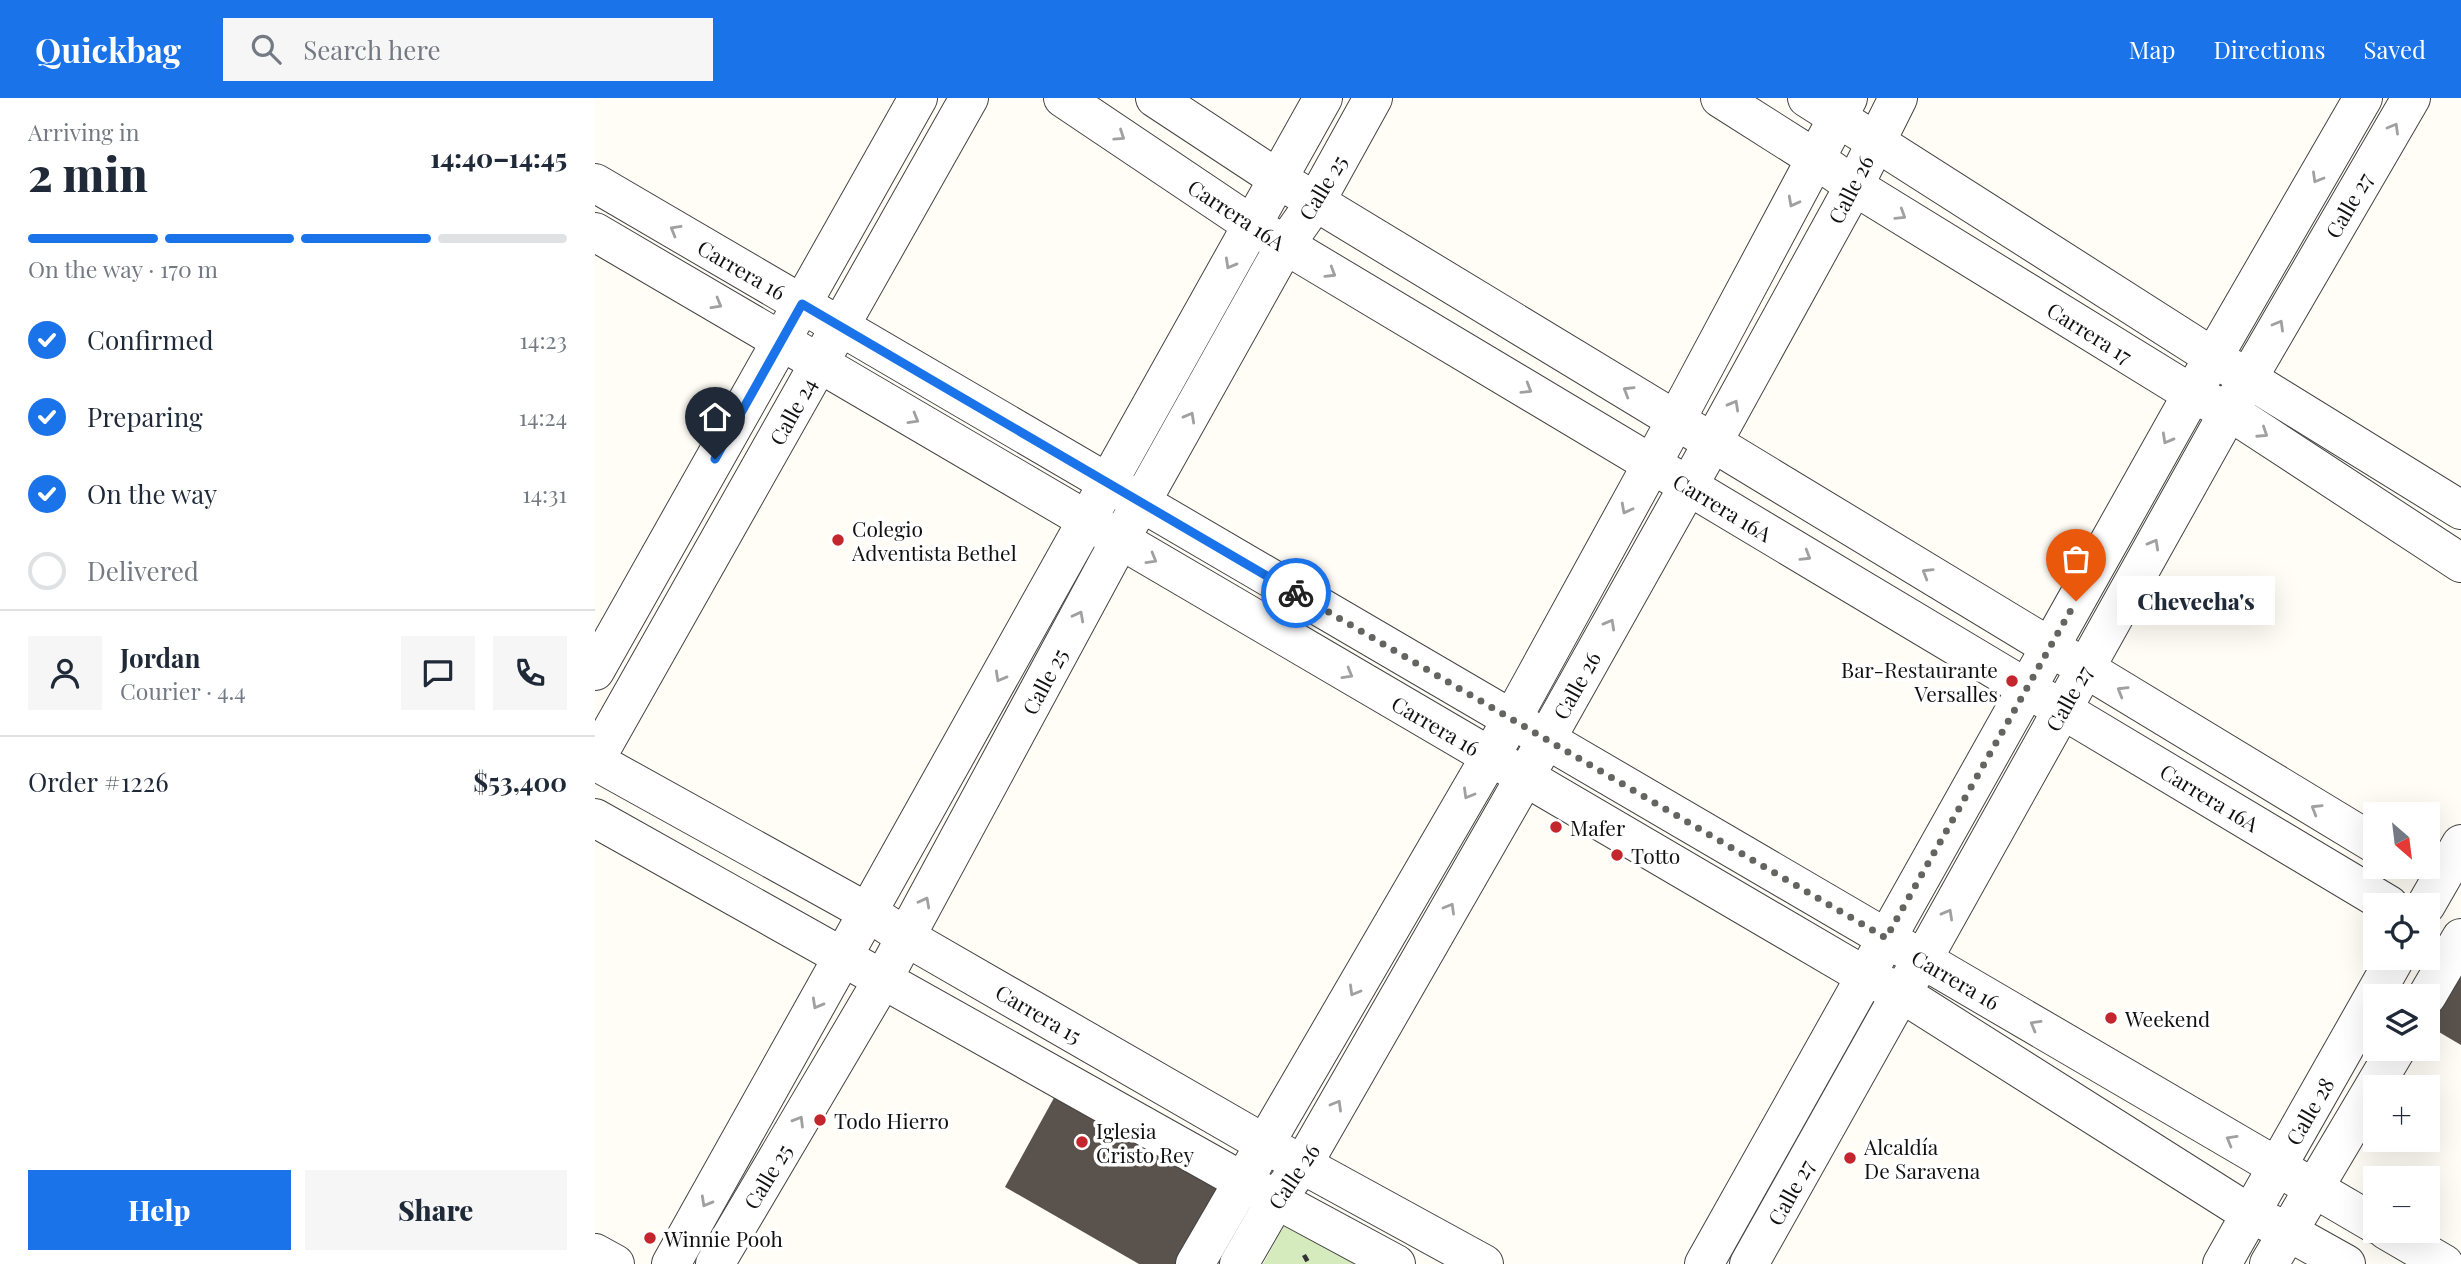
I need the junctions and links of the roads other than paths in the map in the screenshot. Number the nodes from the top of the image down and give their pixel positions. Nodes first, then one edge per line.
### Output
1 (918, 98) edge
2 (969, 98) edge
3 (1063, 98) edge
4 (1155, 98) edge
5 (1323, 98) edge
6 (1373, 98) edge
7 (1720, 98) edge
8 (1898, 98) edge
9 (2363, 98) edge
10 (2411, 98) edge
11 (1831, 104) edge
12 (1875, 141) junction
13 (1817, 159) junction
14 (1278, 179) junction
15 (595, 183) edge
16 (1854, 186) junction
17 (1315, 201) junction
18 (1252, 225) junction
19 (595, 232) edge
20 (1285, 245) junction
21 (802, 304) junction
22 (841, 327) junction
23 (781, 341) junction
24 (2213, 356) junction
25 (819, 364) junction
26 (2248, 376) junction
27 (2192, 394) junction
28 (2229, 411) junction
29 (1676, 420) junction
30 (1713, 442) junction
31 (1651, 463) junction
32 (1107, 483) junction
33 (1688, 485) junction
34 (1142, 503) junction
35 (2461, 510) edge
36 (1104, 530) junction
37 (2461, 563) edge
38 (2050, 647) junction
39 (2085, 668) junction
40 (595, 671) edge
41 (2027, 688) junction
42 (2062, 709) junction
43 (1512, 719) junction
44 (1546, 739) junction
45 (1490, 756) junction
46 (595, 761) edge
47 (1525, 777) junction
48 (595, 818) edge
49 (2363, 837) edge
50 (2461, 844) edge
51 (2434, 888) edge
52 (2369, 893) edge
53 (869, 913) junction
54 (906, 937) junction
55 (1886, 938) junction
56 (2452, 939) edge
57 (843, 956) junction
58 (1923, 959) junction
59 (2389, 970) edge
60 (1865, 976) junction
61 (883, 979) junction
62 (2432, 984) edge
63 (1901, 993) junction
64 (2389, 1061) edge
65 (1265, 1144) junction
66 (1303, 1164) junction
67 (2277, 1167) junction
68 (1243, 1181) junction
69 (2314, 1189) junction
70 (1277, 1198) junction
71 (2250, 1214) junction
72 (2363, 1217) edge
73 (2287, 1230) junction
74 (2408, 1243) edge
75 (595, 1254) edge
76 (615, 1264) edge
77 (671, 1264) edge
78 (715, 1264) edge
79 (1195, 1264) edge
80 (1239, 1264) edge
81 (1396, 1264) edge
82 (1484, 1264) edge
83 (1704, 1264) edge
84 (1749, 1264) edge
85 (2222, 1264) edge
86 (2269, 1264) edge
87 (2346, 1264) edge
88 (2444, 1264) edge

1 - 21 street, Calle 24
2 - 22 street, Calle 24
3 -> 18 street, Carrera 16A
4 - 14 street
5 - 14 street, Calle 25
6 - 17 street, Calle 25
7 - 13 street, Carrera 17
8 - 12 street, Calle 26
9 -> 24 street, Calle 27
26 -> 10 street, Calle 27
11 - 12 street
11 - 13 street, Calle 26
12 - 16 street, Calle 26
12 - 24 street
13 - 16 street, Carrera 17
13 -> 29 street, Calle 26
14 - 17 street
14 - 18 street, Calle 25
21 -> 15 street, Carrera 16
16 -> 27 street, Carrera 17
30 -> 16 street, Calle 26
17 - 20 street, Calle 25
29 -> 17 street
18 - 20 street, Carrera 16A
18 -> 32 street, Calle 25
19 -> 23 street, Carrera 16
20 -> 31 street, Carrera 16A
34 -> 20 street, Calle 25
21 - 22 street, Carrera 16
21 - 23 street, Calle 24
22 - 25 street, Calle 24
22 - 32 street, Carrera 16
23 - 25 street, Carrera 16
23 - 40 street, Calle 24
24 - 26 street
24 - 27 street, Calle 27
25 -> 36 street, Carrera 16
25 - 46 street, Calle 24
26 - 28 street, Calle 27
26 - 35 street
27 - 28 street, Carrera 17
27 -> 38 street, Calle 27
28 -> 37 street, Carrera 17
39 -> 28 street, Calle 27
29 - 30 street
29 - 31 street, Calle 26
30 - 33 street, Calle 26
38 -> 30 street
31 - 33 street, Carrera 16A
31 -> 43 street, Calle 26
32 - 34 street, Carrera 16
32 - 36 street, Calle 25
33 -> 41 street, Carrera 16A
44 -> 33 street, Calle 26
34 - 36 street, Calle 25
34 - 43 street, Carrera 16
36 -> 45 street, Carrera 16
36 -> 53 street, Calle 25
54 -> 36 street, Calle 25
38 - 39 street
38 - 41 street, Calle 27
39 - 42 street, Calle 27
49 -> 39 street
41 - 42 street, Carrera 16A
41 - 55 street, Calle 27
42 - 52 street, Carrera 16A
58 -> 42 street, Calle 27
43 - 44 street, Carrera 16
43 - 45 street, Calle 26
44 - 47 street, Calle 26
44 - 55 street, Carrera 16
45 - 47 street, Carrera 16
45 -> 65 street, Calle 26
46 - 53 street, Carrera 15
47 - 60 street, Carrera 16
66 -> 47 street, Calle 26
48 - 57 street
50 - 51 street
53 - 54 street, Carrera 15
53 - 57 street, Calle 25
54 - 61 street, Calle 25
54 - 65 street, Carrera 15
55 - 58 street, Carrera 16
55 - 60 street, Calle 27
56 - 62 street
57 - 61 street
57 -> 77 street, Calle 25
58 - 63 street, Calle 27
67 -> 58 street, Carrera 16
59 - 67 street, Calle 28
60 - 63 street, Carrera 16
60 - 83 street, Calle 27
61 - 68 street
78 -> 61 street, Calle 25
63 - 71 street, Carrera 16
63 - 84 street, Calle 27
64 - 69 street, Calle 28
65 - 66 street, Carrera 15
65 - 68 street, Calle 26
66 - 70 street, Calle 26
66 - 82 street, Carrera 15
67 - 69 street, Carrera 16
67 - 71 street, Calle 28
68 - 70 street
68 - 79 street, Calle 26
69 - 72 street, Carrera 16
69 - 73 street, Calle 28
70 - 80 street, Calle 26
70 - 81 street
71 - 73 street, Carrera 16
71 - 85 street, Calle 28
73 - 86 street, Calle 28
73 - 87 street, Carrera 16
74 - 88 street
75 - 76 street

